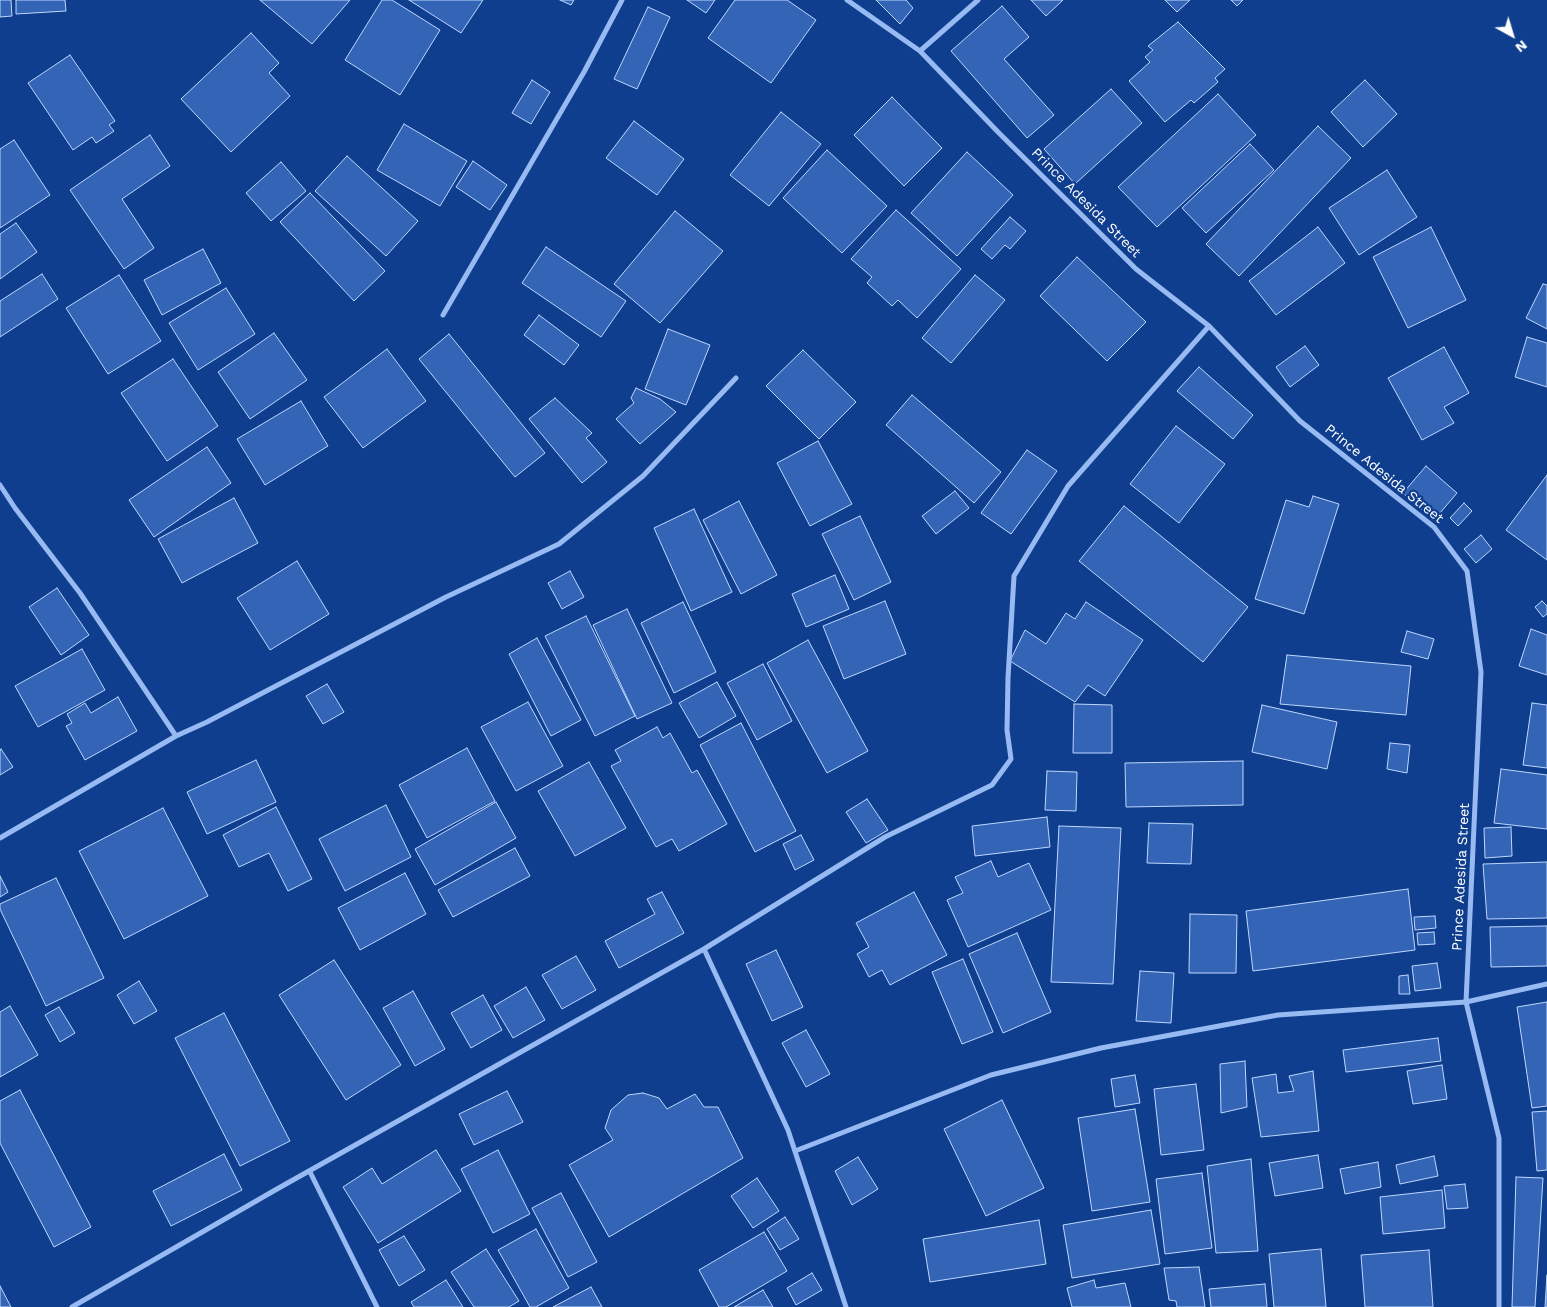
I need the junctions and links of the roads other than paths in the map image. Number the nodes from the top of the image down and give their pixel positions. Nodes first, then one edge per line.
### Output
1 (622, 0) edge
2 (847, 0) edge
3 (978, 0) edge
4 (920, 51) junction
5 (443, 315) dead end
6 (1209, 326) junction
7 (736, 378) dead end
8 (0, 485) edge
9 (176, 736) junction
10 (0, 838) edge
11 (704, 949) junction
12 (1547, 984) edge
13 (1466, 1002) junction
14 (795, 1151) junction
15 (310, 1172) junction
16 (72, 1307) edge
17 (377, 1307) edge
18 (846, 1307) edge
19 (1499, 1307) edge

1 - 5 street
2 - 4 street, Prince Adesida Street
3 - 4 street
4 - 6 street, Prince Adesida Street
6 - 11 street
6 - 13 street, Prince Adesida Street
7 - 9 street
8 - 9 street
9 - 10 street
11 - 14 street
11 - 15 street
12 - 13 street
13 - 14 street
13 - 19 street, Prince Adesida Street
14 - 18 street
15 - 16 street
15 - 17 street

